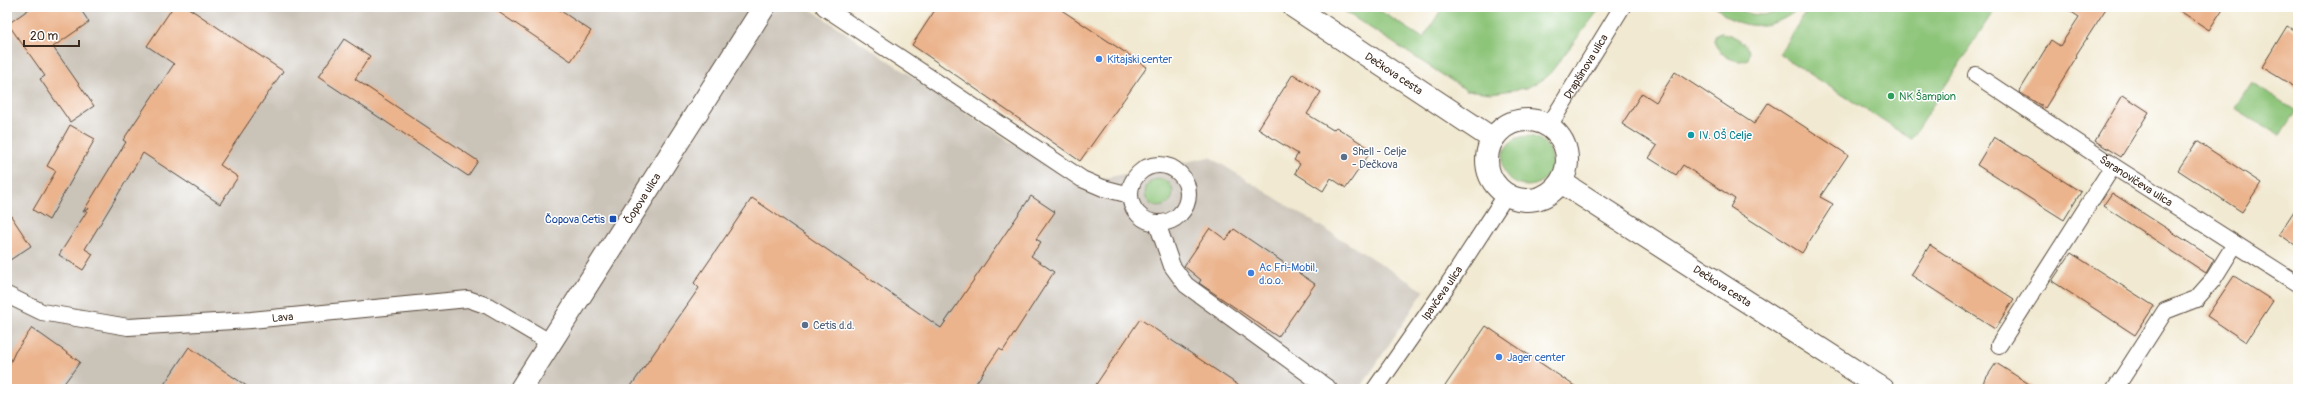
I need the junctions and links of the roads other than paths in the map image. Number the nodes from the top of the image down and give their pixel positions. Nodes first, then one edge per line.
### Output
1 (764, 7) edge
2 (824, 7) edge
3 (1294, 7) edge
4 (1622, 7) edge
5 (1976, 75) dead end
6 (1549, 126) junction
7 (1493, 139) junction
8 (2113, 166) junction
9 (1561, 182) junction
10 (1506, 194) junction
11 (1130, 195) junction
12 (1156, 223) junction
13 (2235, 244) junction
14 (2298, 284) edge
15 (7, 295) edge
16 (551, 342) junction
17 (1999, 345) dead end
18 (521, 389) edge
19 (1328, 389) edge
20 (1374, 389) edge
21 (1883, 389) edge
22 (2115, 389) edge

1 - 16 street, Čopova ulica
2 - 11 street
3 - 7 street, Dečkova cesta
4 - 6 street, Drapšinova ulica
5 - 8 street, Šaranovičeva ulica
6 - 7 street
6 - 9 street
7 - 10 street
8 - 13 street, Šaranovičeva ulica
8 - 17 street
9 - 10 street
9 - 21 street, Dečkova cesta
10 - 20 street, Ipavčeva ulica
11 - 12 street
11 - 12 street
12 - 19 street
13 - 14 street, Šaranovičeva ulica
13 - 22 street
15 - 16 street, Lava
16 - 18 street, Čopova ulica

